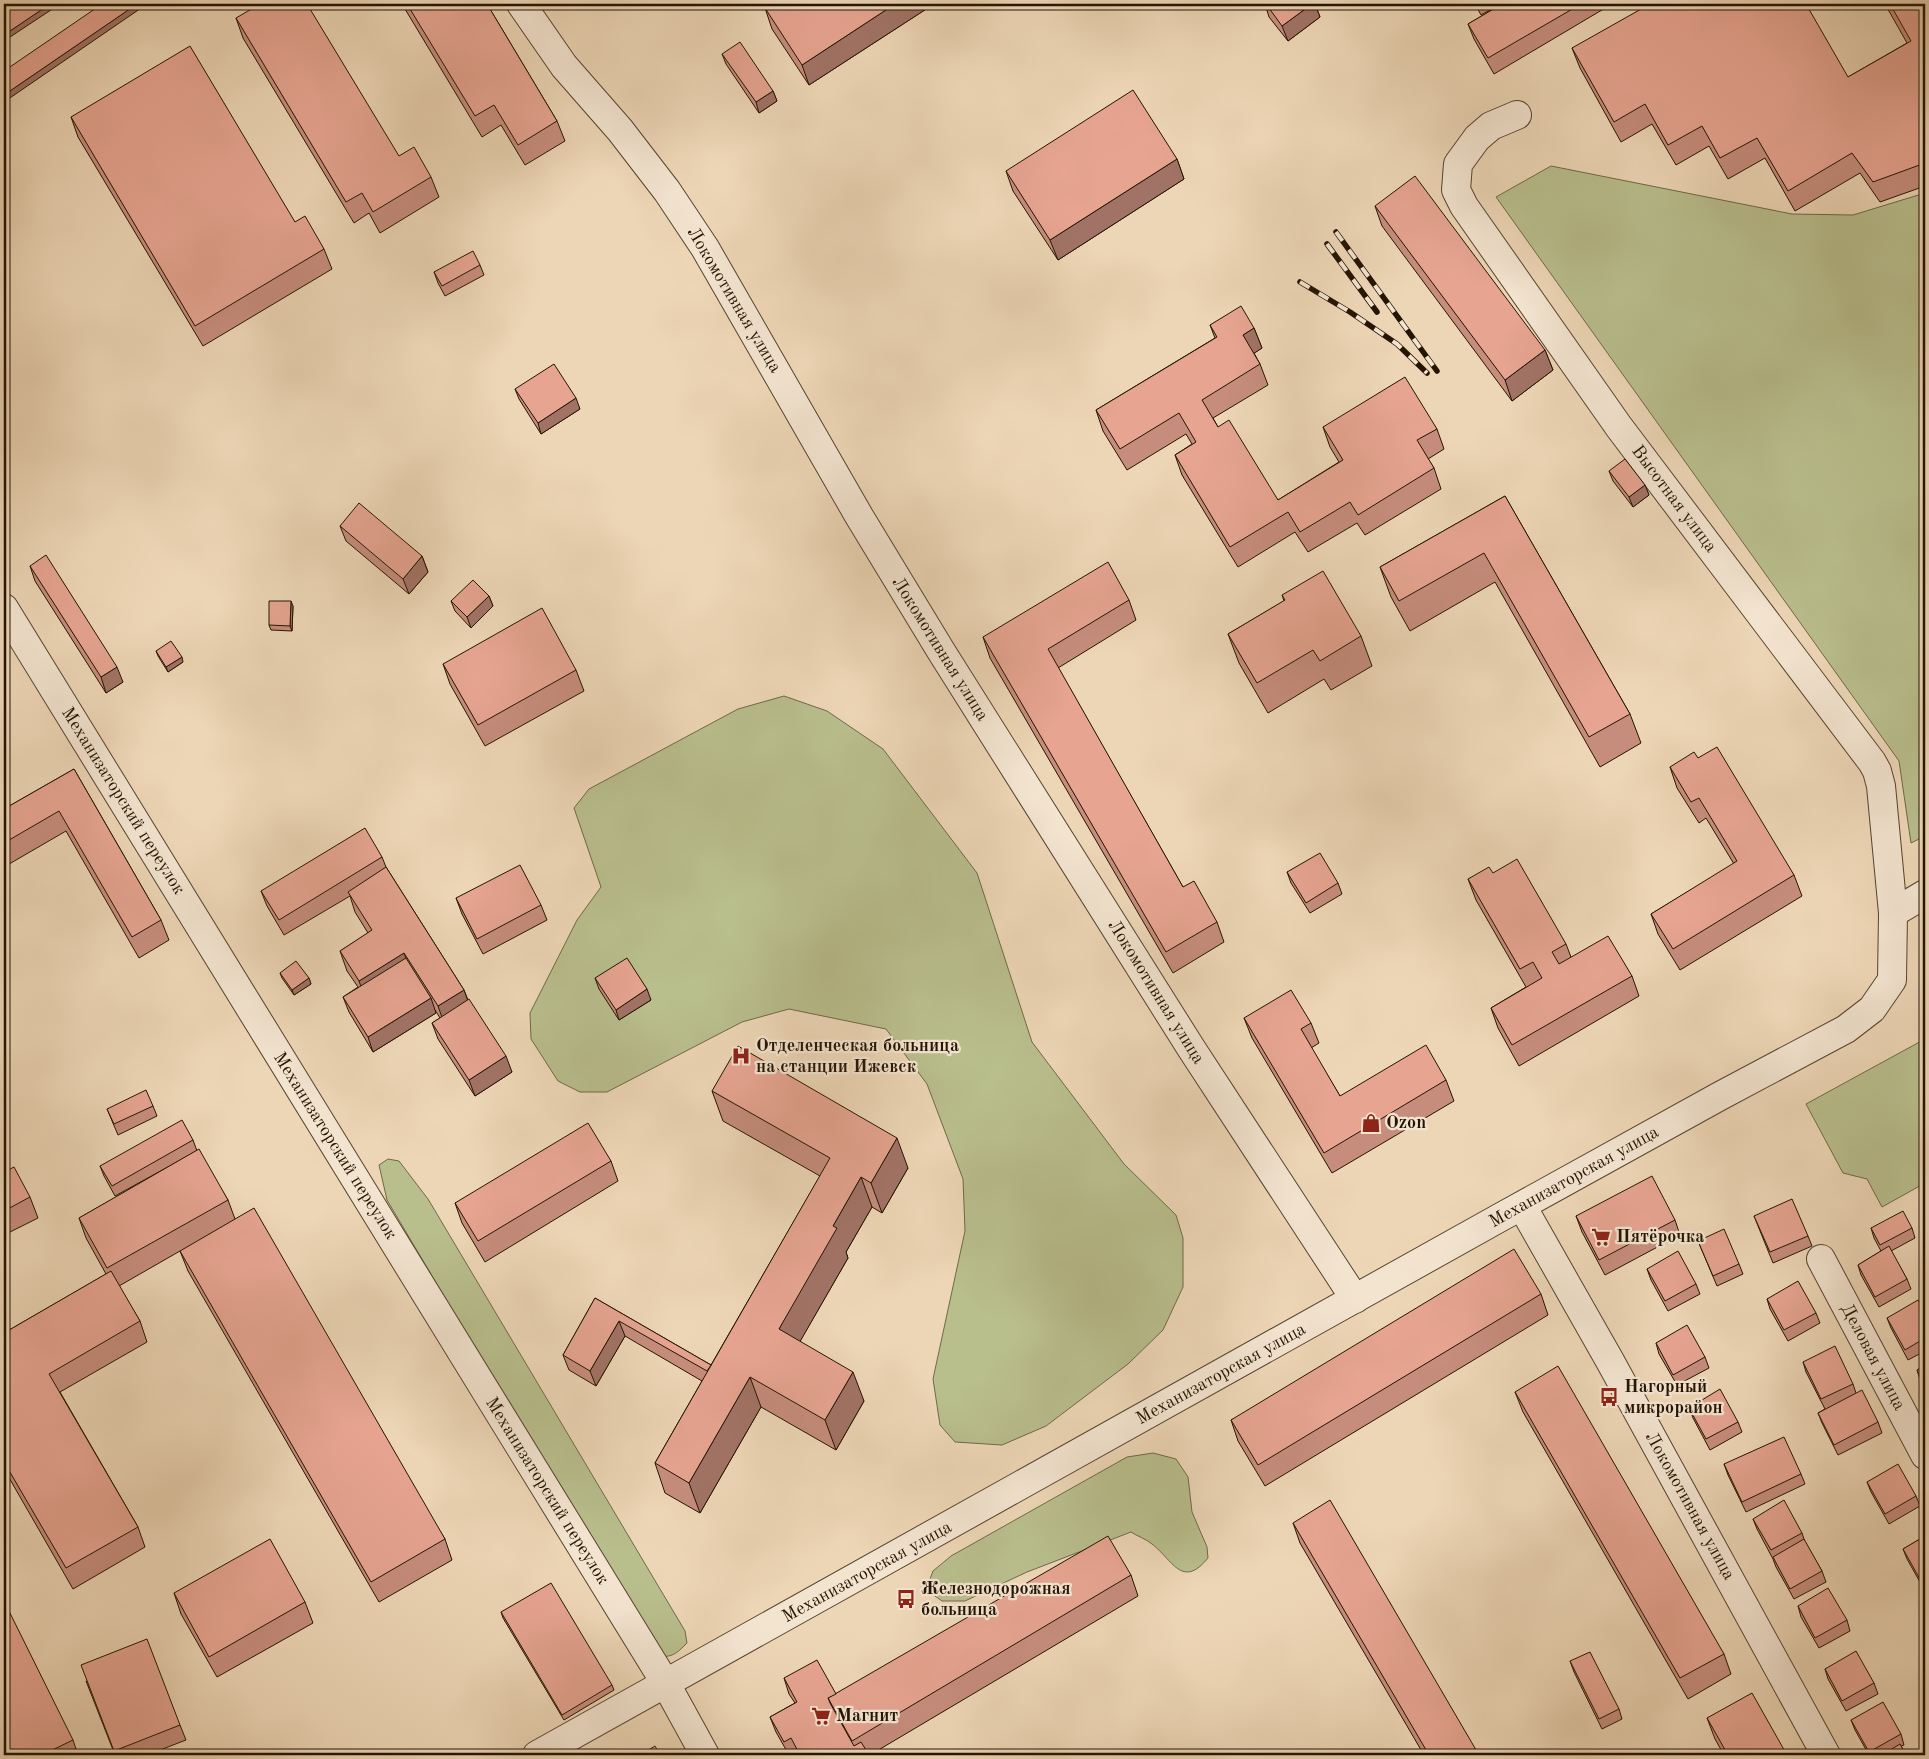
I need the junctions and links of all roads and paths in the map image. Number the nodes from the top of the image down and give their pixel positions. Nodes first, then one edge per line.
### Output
1 (521, 4) edge
2 (1517, 115) dead end
3 (4, 608) edge
4 (1925, 894) edge
5 (1893, 913) junction
6 (1892, 980) joint
7 (1522, 1206) junction
8 (1821, 1260) dead end
9 (1354, 1299) junction
10 (1925, 1456) edge
11 (666, 1684) junction
12 (538, 1755) edge
13 (705, 1755) edge
14 (1826, 1755) edge

1 - 9 street, Локомотивная улица
2 - 5 street, Высотная улица
3 - 11 street, Механизаторский переулок
4 - 5 street
5 - 6 street, Высотная улица
6 - 7 street, Механизаторская улица
7 - 9 street, Механизаторская улица
7 - 14 street, Локомотивная улица
8 - 10 street, Деловая улица
9 - 11 street, Механизаторская улица
11 - 12 street, Механизаторская улица
11 - 13 street, Механизаторский переулок

